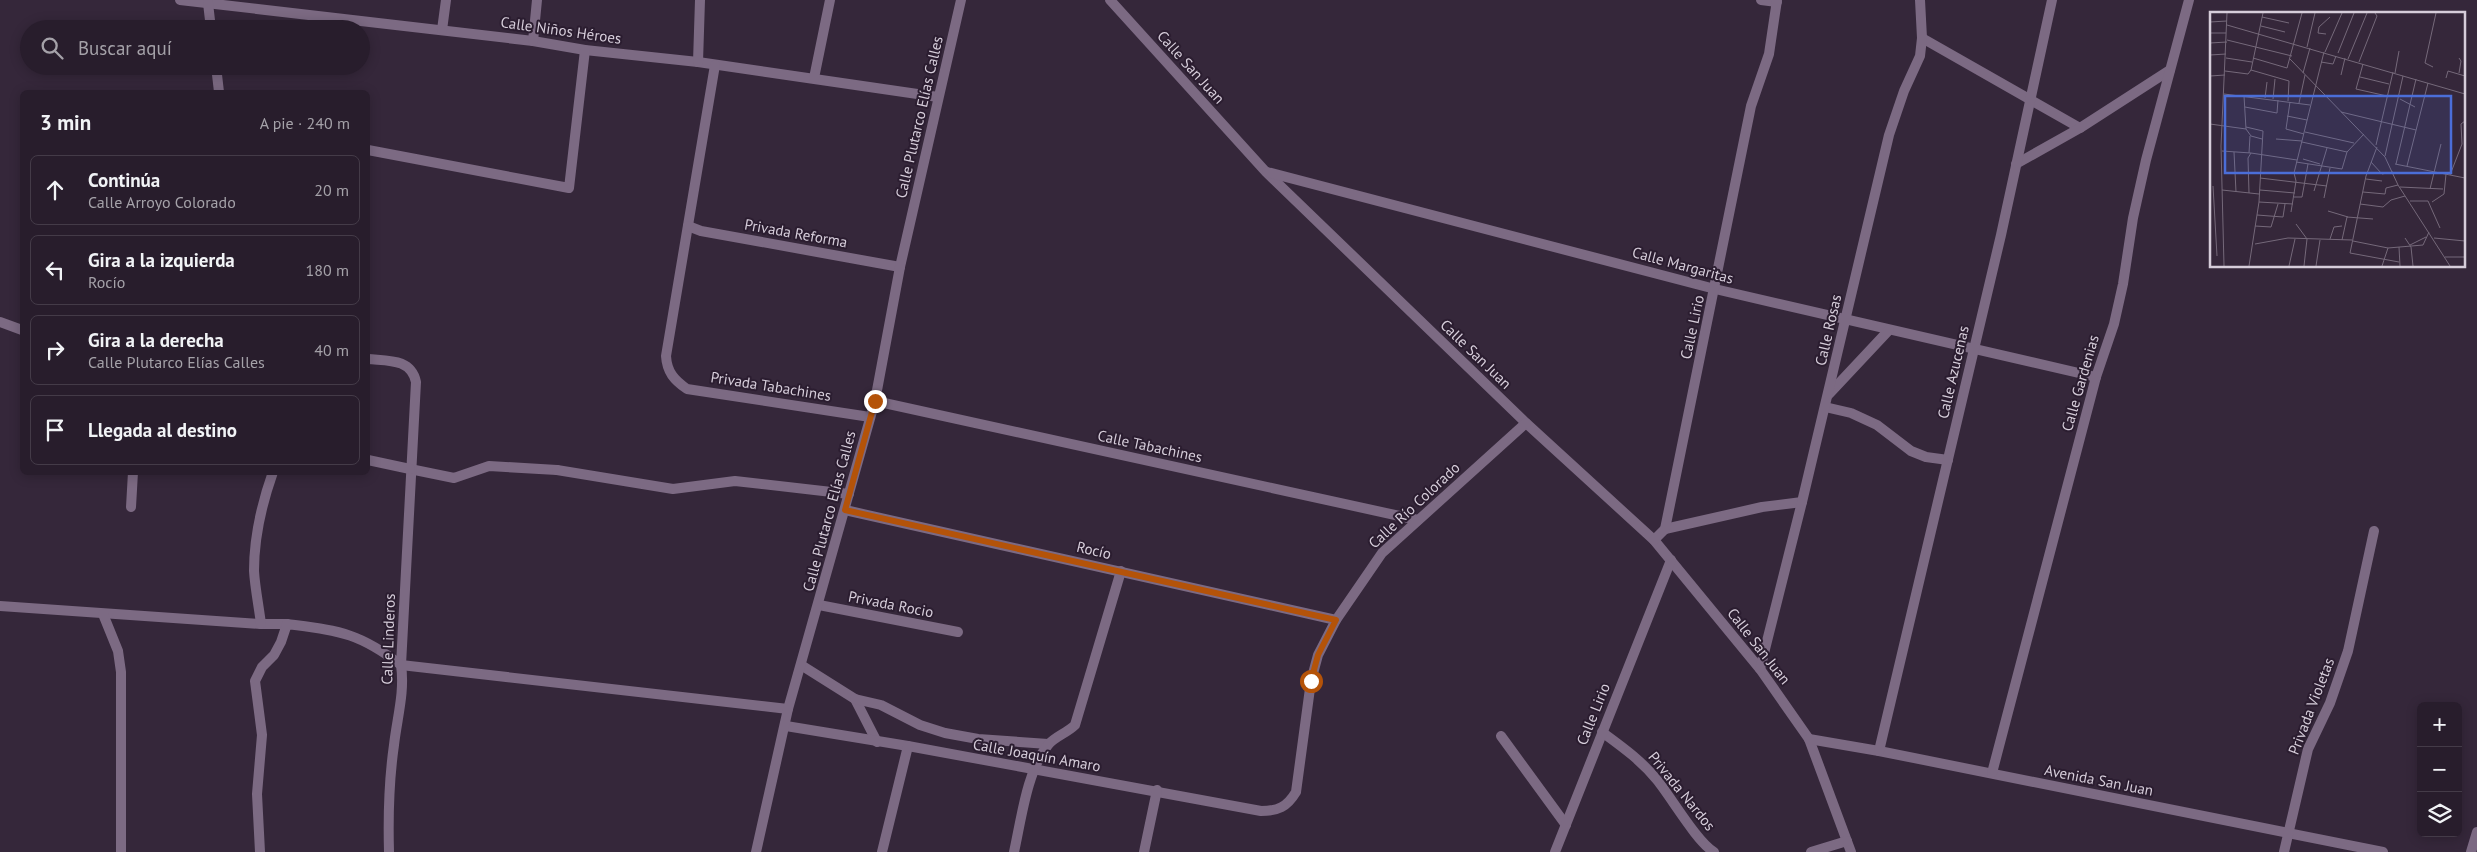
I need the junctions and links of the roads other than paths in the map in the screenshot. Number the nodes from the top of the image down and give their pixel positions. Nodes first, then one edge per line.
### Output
1 (180, 0) edge
2 (446, 0) edge
3 (537, 0) edge
4 (700, 0) edge
5 (830, 0) edge
6 (961, 0) edge
7 (1110, 0) edge
8 (1761, 0) edge
9 (1920, 0) edge
10 (2052, 0) edge
11 (2189, 0) edge
12 (1777, 1) edge
13 (208, 3) junction
14 (210, 20) edge
15 (355, 20) edge
16 (370, 22) edge
17 (442, 30) junction
18 (1922, 38) junction
19 (533, 41) junction
20 (585, 50) junction
21 (698, 62) junction
22 (715, 65) junction
23 (2170, 70) junction
24 (217, 75) edge
25 (814, 78) junction
26 (219, 90) edge
27 (938, 97) junction
28 (2030, 100) junction
29 (2080, 128) junction
30 (370, 150) edge
31 (2016, 164) junction
32 (1266, 172) junction
33 (688, 226) junction
34 (900, 267) junction
35 (1715, 289) junction
36 (1846, 320) junction
37 (0, 322) edge
38 (20, 329) edge
39 (1889, 330) junction
40 (1974, 350) junction
41 (370, 359) edge
42 (2096, 377) junction
43 (1828, 394) junction
44 (875, 401) junction
45 (1825, 407) junction
46 (870, 417) junction
47 (1526, 423) junction
48 (370, 460) edge
49 (1948, 460) junction
50 (410, 469) junction
51 (133, 475) edge
52 (272, 475) edge
53 (849, 494) junction
54 (1802, 502) junction
55 (131, 507) dead end
56 (845, 510) junction
57 (1418, 520) junction
58 (1665, 529) junction
59 (2374, 531) dead end
60 (1654, 540) junction
61 (1671, 560) junction
62 (1121, 571) junction
63 (819, 605) junction
64 (0, 606) edge
65 (103, 614) junction
66 (1336, 620) junction
67 (261, 624) junction
68 (287, 624) junction
69 (958, 632) dead end
70 (401, 665) junction
71 (801, 665) junction
72 (1760, 668) junction
73 (855, 699) junction
74 (788, 709) junction
75 (786, 726) junction
76 (1602, 732) junction
77 (1501, 736) dead end
78 (1809, 739) junction
79 (877, 742) junction
80 (1048, 744) junction
81 (908, 746) junction
82 (1880, 751) junction
83 (1034, 771) junction
84 (1992, 773) junction
85 (1157, 790) junction
86 (1282, 808) joint
87 (1566, 825) junction
88 (2477, 832) edge
89 (2288, 833) junction
90 (1846, 841) junction
91 (120, 852) edge
92 (260, 852) edge
93 (389, 852) edge
94 (756, 852) edge
95 (882, 852) edge
96 (1014, 852) edge
97 (1144, 852) edge
98 (1556, 852) edge
99 (1714, 852) edge
100 (1811, 852) edge
101 (1851, 852) edge
102 (2284, 852) edge
103 (2383, 852) edge
104 (2471, 852) edge

1 - 13 street, Calle Niños Héroes
2 - 17 street
3 - 19 street
4 - 21 street
5 - 25 street
6 - 27 street, Calle Plutarco Elías Calles
7 - 32 street, Calle San Juan
8 - 12 street
9 - 18 street, Calle Rosas
10 - 28 street, Calle Azucenas
11 - 23 street, Calle Gardenias
12 - 35 street, Calle Lirio
13 - 14 street
13 - 15 street, Calle Niños Héroes
16 - 17 street, Calle Niños Héroes
17 - 19 street, Calle Niños Héroes
18 - 28 street
18 - 36 street, Calle Rosas
19 - 20 street, Calle Niños Héroes
20 - 21 street, Calle Niños Héroes
20 - 30 street
21 - 22 street, Calle Niños Héroes
22 - 25 street, Calle Niños Héroes
22 - 33 street
23 - 29 street
23 - 42 street, Calle Gardenias
24 - 26 street
25 - 27 street, Calle Niños Héroes
27 - 34 street, Calle Plutarco Elías Calles
28 - 29 street
28 - 31 street, Calle Azucenas
29 - 31 street
31 - 40 street, Calle Azucenas
32 - 35 street, Calle Margaritas
32 - 47 street, Calle San Juan
33 - 34 street, Privada Reforma
33 - 46 street, Privada Tabachines
34 - 44 street, Calle Plutarco Elías Calles
35 - 36 street, Calle Margaritas
35 - 58 street, Calle Lirio
36 - 39 street, Calle Margaritas
36 - 43 street, Calle Rosas
37 - 38 street
39 - 40 street, Calle Margaritas
39 - 43 street
40 - 42 street, Calle Margaritas
40 - 49 street, Calle Azucenas
41 - 50 street, Calle Linderos
42 - 84 street, Calle Gardenias
43 - 45 street, Calle Rosas
44 - 46 street, Calle Plutarco Elías Calles
44 - 57 street, Calle Tabachines
45 - 49 street
45 - 54 street, Calle Rosas
46 - 53 street, Calle Plutarco Elías Calles
47 - 57 street, Calle Río Colorado
47 - 60 street, Calle San Juan
48 - 50 street
49 - 82 street, Calle Azucenas
50 - 53 street
50 - 70 street, Calle Linderos
51 - 55 street
52 - 67 street
53 - 56 street, Calle Plutarco Elías Calles
54 - 58 street
54 - 72 street, Calle Rosas
56 - 62 street, Rocío
56 - 63 street, Calle Plutarco Elías Calles
57 - 66 street, Calle Río Colorado
58 - 60 street
59 - 89 street, Privada Violetas
60 - 61 street, Calle San Juan
61 - 72 street, Calle San Juan
61 - 76 street, Calle Lirio
62 - 66 street, Rocío
62 - 80 street
63 - 69 street, Privada Rocio
63 - 71 street, Calle Plutarco Elías Calles
64 - 65 street
65 - 67 street
65 - 91 street
66 - 86 street, Calle Río Colorado
67 - 68 street
68 - 70 street
68 - 92 street
70 - 74 street
70 - 93 street, Calle Linderos
71 - 73 street
71 - 74 street, Calle Plutarco Elías Calles
72 - 78 street, Calle San Juan
73 - 79 street
73 - 80 street
74 - 75 street, Calle Plutarco Elías Calles
75 - 79 street, Calle Joaquín Amaro
75 - 94 street, Calle Plutarco Elías Calles
76 - 87 street, Calle Lirio
76 - 99 street, Privada Nardos
77 - 87 street
78 - 82 street, Avenida San Juan
78 - 90 street, Calle San Juan
79 - 81 street, Calle Joaquín Amaro
80 - 83 street
81 - 83 street, Calle Joaquín Amaro
81 - 95 street
82 - 84 street, Avenida San Juan
83 - 85 street, Calle Joaquín Amaro
83 - 96 street
84 - 89 street, Avenida San Juan
85 - 86 street, Calle Joaquín Amaro
85 - 97 street
87 - 98 street, Calle Lirio
88 - 104 street
89 - 102 street, Privada Violetas
89 - 103 street, Avenida San Juan
90 - 100 street
90 - 101 street, Calle San Juan

